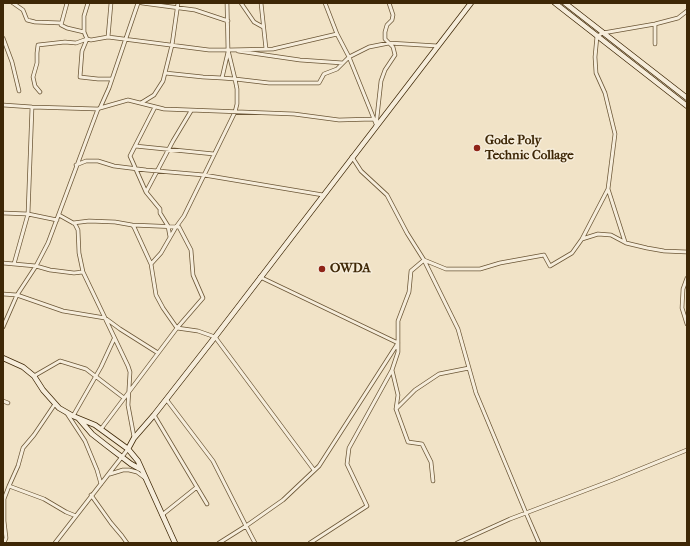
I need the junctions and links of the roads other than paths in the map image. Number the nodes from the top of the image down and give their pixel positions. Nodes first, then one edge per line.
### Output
1 (13, 3) edge
2 (67, 3) edge
3 (88, 3) edge
4 (111, 3) edge
5 (138, 3) edge
6 (142, 3) edge
7 (227, 3) edge
8 (241, 3) edge
9 (261, 3) edge
10 (325, 3) edge
11 (389, 3) edge
12 (471, 3) edge
13 (555, 3) edge
14 (567, 3) edge
15 (178, 5) edge
16 (687, 11) edge
17 (228, 21) junction
18 (61, 23) junction
19 (655, 24) junction
20 (263, 27) junction
21 (84, 32) junction
22 (603, 32) junction
23 (337, 34) junction
24 (597, 36) junction
25 (108, 37) junction
26 (3, 38) edge
27 (125, 38) junction
28 (87, 39) junction
29 (389, 43) junction
30 (656, 44) dead end
31 (172, 45) junction
32 (438, 46) junction
33 (266, 49) junction
34 (228, 50) junction
35 (349, 56) junction
36 (343, 63) junction
37 (165, 73) junction
38 (222, 78) junction
39 (112, 79) junction
40 (235, 79) junction
41 (668, 84) junction
42 (665, 89) junction
43 (19, 91) dead end
44 (40, 92) dead end
45 (687, 98) edge
46 (141, 103) junction
47 (3, 105) edge
48 (687, 106) edge
49 (32, 107) junction
50 (155, 107) junction
51 (99, 108) junction
52 (191, 110) junction
53 (235, 112) junction
54 (373, 119) junction
55 (376, 126) junction
56 (135, 146) junction
57 (168, 150) junction
58 (214, 154) junction
59 (352, 157) junction
60 (76, 165) junction
61 (136, 169) junction
62 (157, 171) junction
63 (204, 175) junction
64 (608, 189) junction
65 (146, 192) junction
66 (323, 196) junction
67 (3, 213) edge
68 (28, 214) junction
69 (59, 215) junction
70 (57, 220) junction
71 (73, 223) junction
72 (132, 225) junction
73 (168, 226) junction
74 (176, 227) junction
75 (170, 237) junction
76 (582, 239) junction
77 (626, 243) junction
78 (687, 252) edge
79 (424, 260) junction
80 (3, 263) edge
81 (14, 264) junction
82 (151, 264) junction
83 (36, 266) junction
84 (83, 272) junction
85 (260, 277) junction
86 (687, 278) edge
87 (3, 294) edge
88 (17, 295) junction
89 (105, 318) junction
90 (687, 324) edge
91 (3, 327) edge
92 (177, 328) junction
93 (215, 337) junction
94 (114, 338) junction
95 (398, 343) junction
96 (158, 353) junction
97 (3, 358) edge
98 (469, 368) junction
99 (392, 370) junction
100 (34, 376) junction
101 (96, 376) junction
102 (128, 392) junction
103 (124, 398) junction
104 (166, 399) junction
105 (3, 402) edge
106 (8, 403) dead end
107 (55, 404) junction
108 (396, 409) junction
109 (66, 412) junction
110 (154, 415) junction
111 (75, 417) junction
112 (100, 429) junction
113 (134, 438) junction
114 (128, 449) junction
115 (687, 450) edge
116 (122, 456) junction
117 (142, 470) junction
118 (314, 470) junction
119 (108, 474) junction
120 (147, 480) junction
121 (433, 481) dead end
122 (101, 484) junction
123 (9, 486) junction
124 (197, 487) junction
125 (91, 495) junction
126 (207, 504) dead end
127 (526, 513) junction
128 (162, 515) junction
129 (76, 516) junction
130 (246, 526) junction
131 (317, 539) junction
132 (4, 543) edge
133 (55, 543) edge
134 (127, 543) edge
135 (175, 543) edge
136 (219, 543) edge
137 (255, 543) edge
138 (310, 543) edge
139 (319, 543) edge
140 (457, 543) edge
141 (539, 543) edge

1 - 18 street
2 - 18 street
3 - 21 street
4 - 25 street
5 - 27 street
6 - 15 street
7 - 17 street
8 - 20 street
9 - 20 street
10 - 23 street
11 - 29 street
12 - 32 street
13 - 24 street
14 - 22 street
15 - 17 street
15 - 31 street
16 - 19 street
17 - 34 street
18 - 21 street
19 - 22 street
19 - 30 street
20 - 33 street
21 - 28 street
22 - 24 street
22 - 41 street
23 - 33 street
23 - 35 street
24 - 42 street
24 - 64 street
25 - 27 street
25 - 28 street
26 - 43 street
27 - 31 street
27 - 39 street
28 - 39 street
28 - 44 street
29 - 32 street
29 - 35 street
29 - 55 street
31 - 34 street
31 - 37 street
32 - 55 street
33 - 34 street
34 - 36 street
34 - 38 street
34 - 40 street
35 - 36 street
35 - 54 street
36 - 40 street
37 - 38 street
37 - 46 street
38 - 40 street
39 - 51 street
40 - 53 street
41 - 42 street
41 - 45 street
42 - 48 street
46 - 50 street
46 - 51 street
47 - 49 street
49 - 51 street
49 - 68 street
50 - 52 street
50 - 56 street
51 - 60 street
52 - 53 street
52 - 57 street
53 - 54 street
53 - 58 street
54 - 55 street
55 - 59 street
56 - 57 street
56 - 61 street
57 - 58 street
57 - 62 street
58 - 63 street
59 - 66 street
59 - 79 street
60 - 61 street
60 - 69 street
61 - 62 street
61 - 65 street
62 - 63 street
62 - 65 street
63 - 66 street
63 - 74 street
64 - 76 street
64 - 77 street
65 - 73 street
66 - 85 street
67 - 68 street
68 - 70 street
68 - 81 street
69 - 70 street
69 - 71 street
70 - 83 street
71 - 72 street
71 - 84 street
72 - 73 street
72 - 82 street
73 - 74 street
73 - 75 street
74 - 75 street
74 - 92 street
75 - 82 street
76 - 77 street
76 - 79 street
77 - 78 street
79 - 95 street
79 - 98 street
80 - 81 street
81 - 83 street
82 - 92 street
83 - 84 street
83 - 88 street
84 - 89 street
85 - 93 street
85 - 95 street
86 - 90 street
87 - 88 street
88 - 89 street
88 - 91 street
89 - 94 street
89 - 96 street
92 - 93 street
92 - 96 street
93 - 104 street
93 - 118 street
94 - 101 street
94 - 102 street
95 - 99 street
95 - 118 street
96 - 102 street
97 - 100 street
98 - 108 street
98 - 127 street
99 - 108 street
99 - 131 street
100 - 101 street
100 - 107 street
101 - 103 street
101 - 111 street
102 - 103 street
102 - 113 street
103 - 112 street
104 - 110 street
104 - 130 street
105 - 106 street
107 - 109 street
107 - 123 street
108 - 121 street
109 - 111 street
109 - 122 street
110 - 113 street
110 - 124 street
111 - 112 street
111 - 116 street
112 - 114 street
113 - 114 street
114 - 116 street
114 - 117 street
115 - 127 street
116 - 117 street
116 - 119 street
117 - 120 street
118 - 130 street
119 - 120 street
119 - 122 street
120 - 128 street
122 - 125 street
123 - 129 street
123 - 132 street
124 - 126 street
124 - 128 street
125 - 129 street
125 - 134 street
127 - 140 street
127 - 141 street
128 - 135 street
129 - 133 street
130 - 136 street
130 - 137 street
131 - 138 street
131 - 139 street

